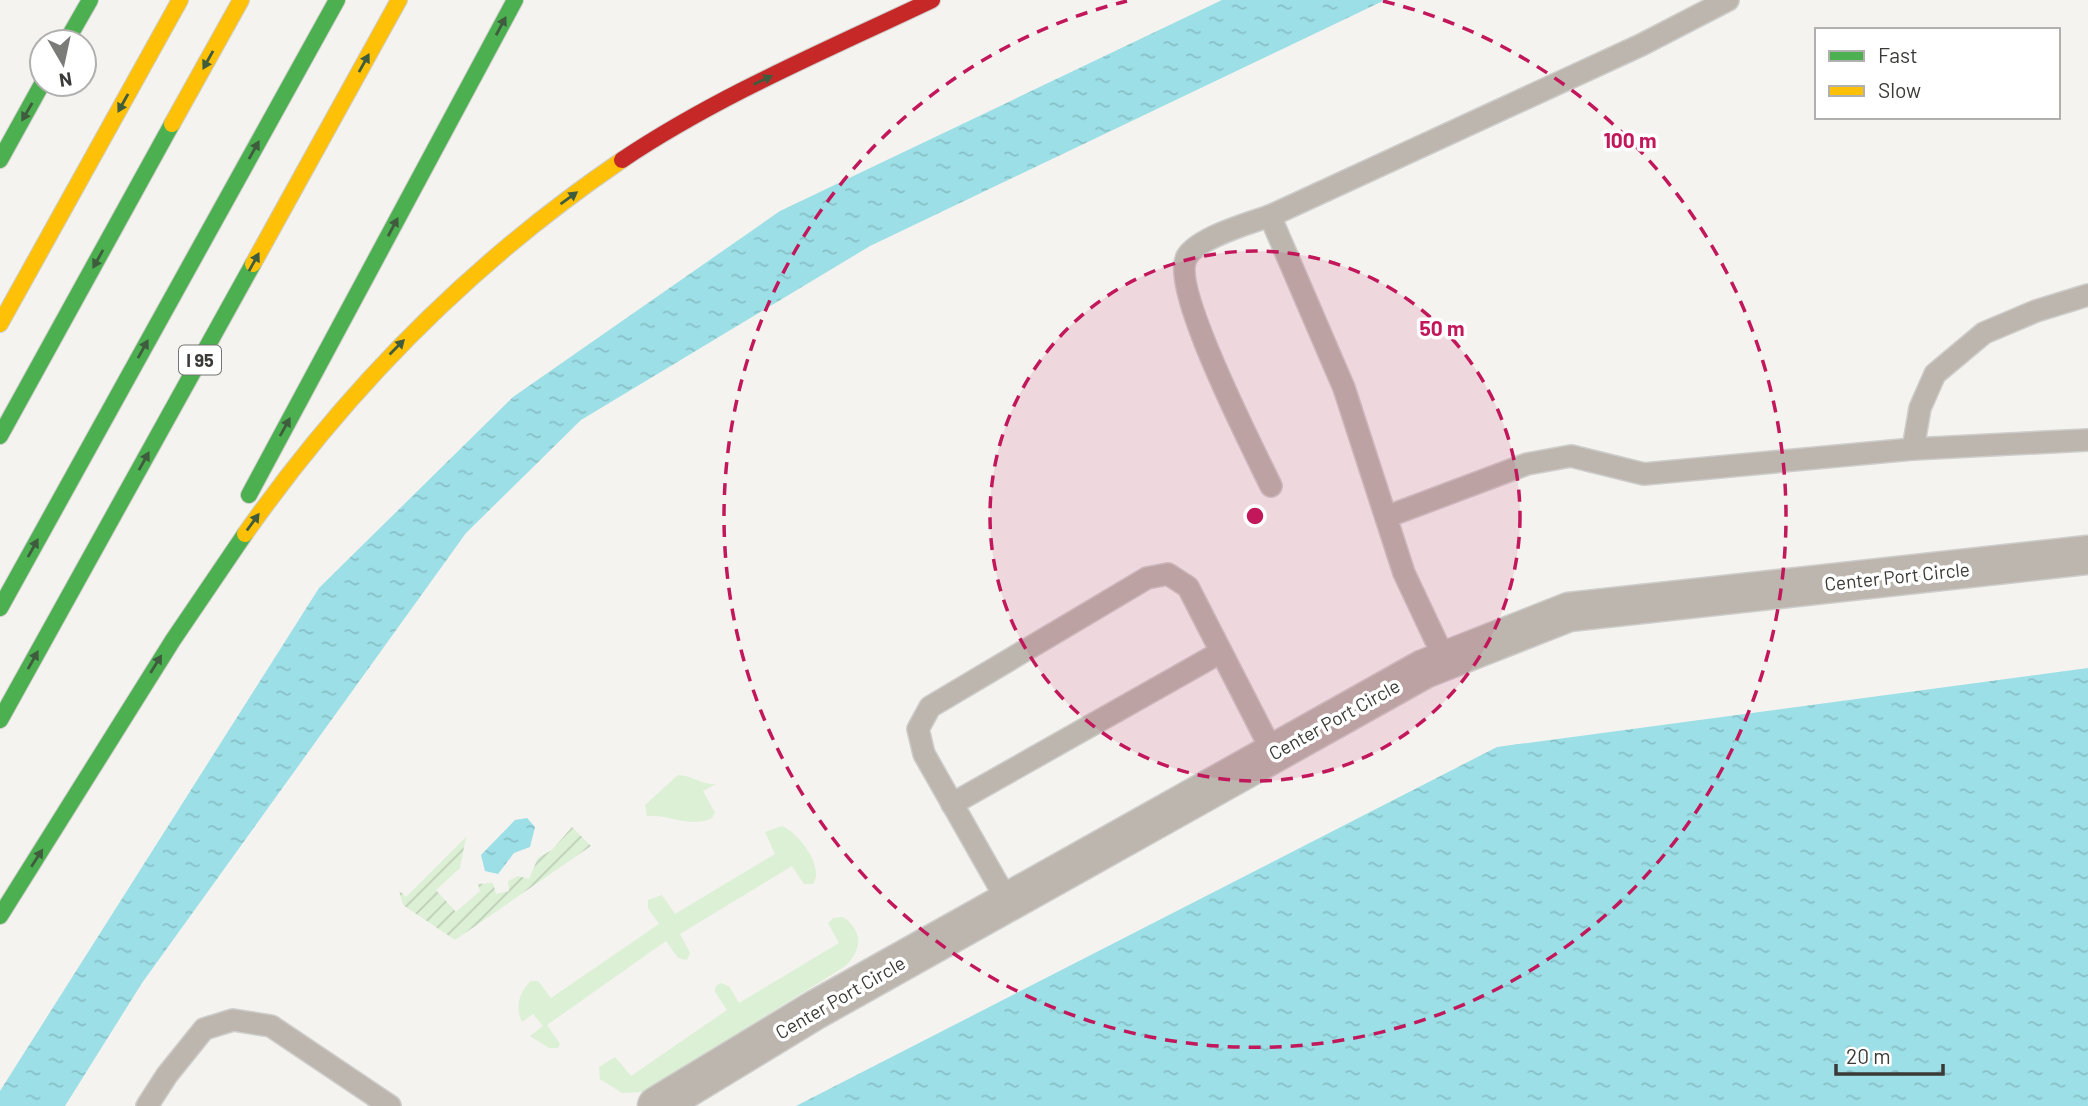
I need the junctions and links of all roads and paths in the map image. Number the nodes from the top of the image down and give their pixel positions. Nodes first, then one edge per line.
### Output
1 (90, 0) edge
2 (180, 0) edge
3 (241, 0) edge
4 (337, 0) edge
5 (399, 0) edge
6 (514, 0) edge
7 (932, 0) edge
8 (1728, 0) edge
9 (74, 28) edge
10 (35, 98) edge
11 (0, 160) edge
12 (1270, 216) junction
13 (2088, 295) edge
14 (0, 324) edge
15 (0, 436) edge
16 (2088, 440) edge
17 (1913, 449) junction
18 (1271, 486) dead end
19 (1385, 517) junction
20 (2088, 555) edge
21 (0, 608) edge
22 (185, 618) junction
23 (1221, 652) junction
24 (1445, 660) junction
25 (0, 719) edge
26 (1273, 753) junction
27 (952, 804) junction
28 (1008, 902) junction
29 (0, 916) edge
30 (147, 1106) edge
31 (390, 1106) edge
32 (657, 1106) edge

1 - 9 highway
2 -> 14 highway
3 -> 15 highway
21 -> 4 highway
25 -> 5 highway, I 95
22 -> 6 highway
22 -> 7 highway
8 - 12 lane
10 -> 11 highway
12 - 18 lane
12 - 19 lane
13 - 17 lane
16 - 17 lane
17 - 19 lane
19 - 24 lane
20 - 24 street, Center Port Circle
29 -> 22 highway
23 - 26 lane
23 - 27 lane
23 - 27 lane
24 - 26 street, Center Port Circle
26 - 28 street, Center Port Circle
27 - 28 lane
28 - 32 street, Center Port Circle
30 - 31 lane

